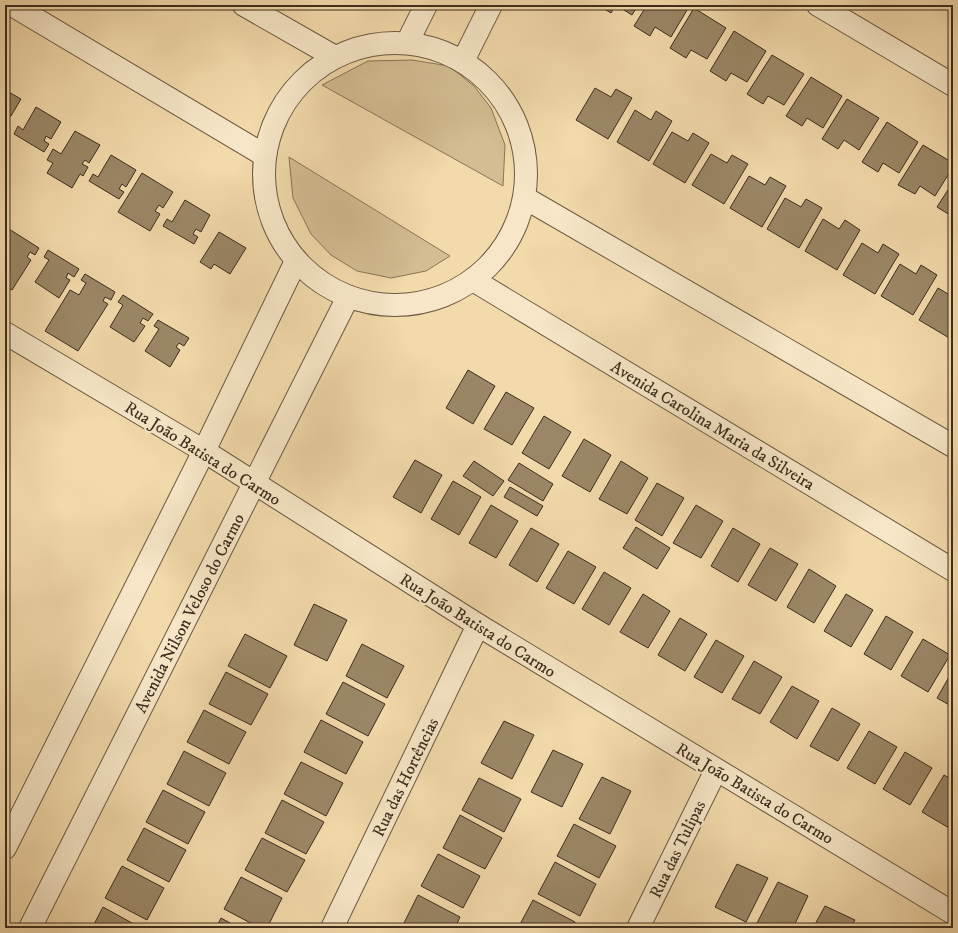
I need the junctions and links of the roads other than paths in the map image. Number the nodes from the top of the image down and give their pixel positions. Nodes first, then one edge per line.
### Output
1 (12, 5) edge
2 (244, 5) edge
3 (426, 5) edge
4 (491, 5) edge
5 (818, 5) edge
6 (407, 43) junction
7 (335, 57) junction
8 (463, 61) junction
9 (953, 85) edge
10 (264, 155) junction
11 (525, 198) junction
12 (296, 260) junction
13 (474, 280) junction
14 (348, 297) junction
15 (5, 333) edge
16 (953, 446) edge
17 (204, 451) junction
18 (254, 484) junction
19 (953, 570) edge
20 (478, 626) junction
21 (716, 770) junction
22 (5, 848) edge
23 (953, 914) edge
24 (30, 928) edge
25 (332, 928) edge
26 (638, 928) edge

1 - 10 street
2 - 7 street
3 - 6 street
4 - 8 street
5 - 9 street
6 - 7 street
6 - 8 street
7 - 10 street
8 - 11 street
10 - 12 street
11 - 13 street
11 - 16 street
12 - 14 street
12 - 17 street
13 - 14 street
13 - 19 street, Avenida Carolina Maria da Silveira
14 - 18 street, Avenida Nilson Veloso do Carmo
15 - 17 street, Rua João Batista do Carmo
17 - 18 street, Rua João Batista do Carmo
17 - 22 street
18 - 20 street, Rua João Batista do Carmo
18 - 24 street, Avenida Nilson Veloso do Carmo
20 - 21 street, Rua João Batista do Carmo
20 - 25 street, Rua das Hortências
21 - 23 street, Rua João Batista do Carmo
21 - 26 street, Rua das Tulipas

